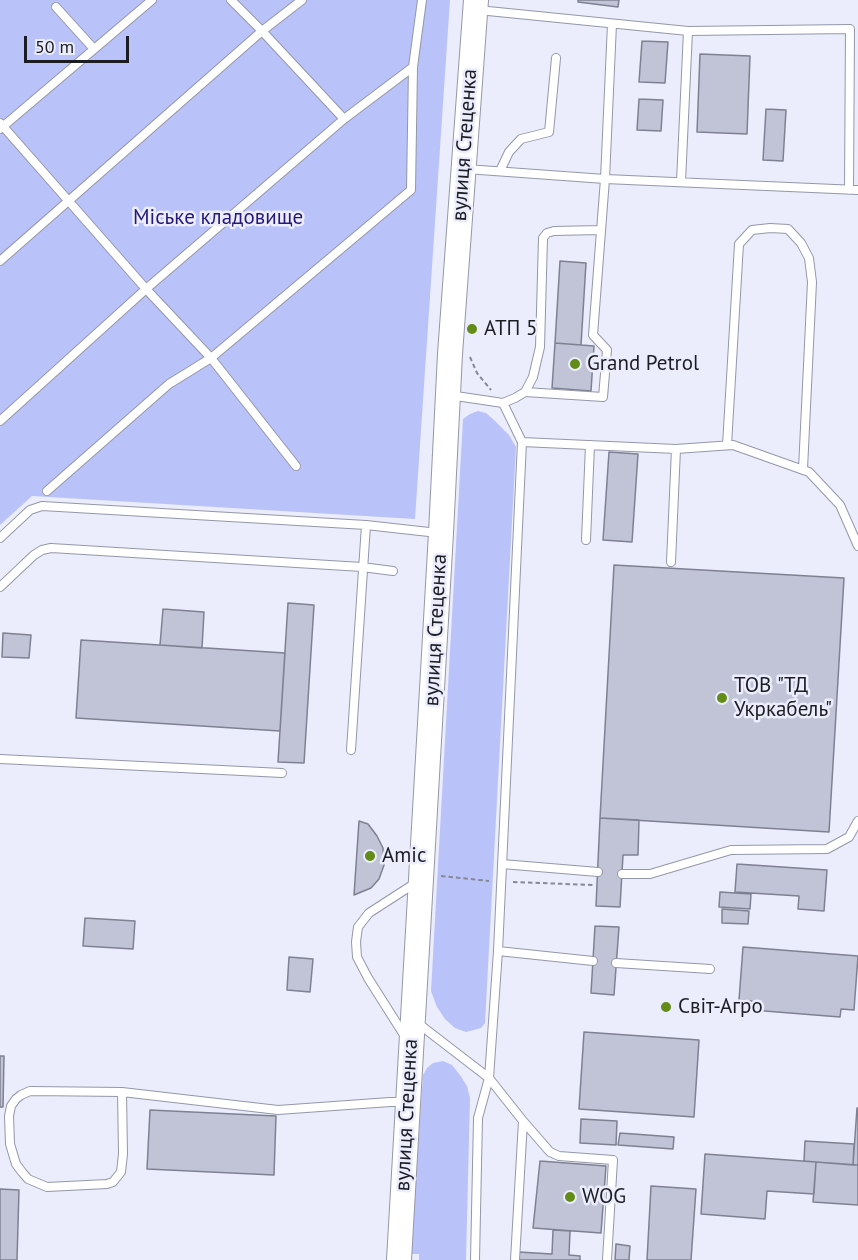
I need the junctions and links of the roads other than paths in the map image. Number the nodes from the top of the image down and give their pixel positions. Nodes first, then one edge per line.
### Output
1 (152, 0) edge
2 (231, 0) edge
3 (302, 0) edge
4 (422, 0) edge
5 (476, 5) edge
6 (56, 7) dead end
7 (612, 24) junction
8 (262, 31) junction
9 (688, 31) junction
10 (94, 49) junction
11 (556, 58) dead end
12 (413, 66) junction
13 (344, 119) junction
14 (1, 126) edge
15 (463, 168) junction
16 (500, 171) junction
17 (605, 179) junction
18 (681, 182) junction
19 (853, 190) edge
20 (68, 200) junction
21 (601, 230) junction
22 (0, 261) edge
23 (146, 289) junction
24 (211, 358) junction
25 (525, 392) junction
26 (448, 395) junction
27 (503, 403) junction
28 (0, 421) edge
29 (522, 442) junction
30 (590, 445) junction
31 (727, 445) junction
32 (676, 449) junction
33 (296, 466) dead end
34 (803, 469) junction
35 (47, 491) dead end
36 (366, 525) junction
37 (441, 533) junction
38 (0, 538) edge
39 (586, 540) dead end
40 (858, 546) edge
41 (671, 562) dead end
42 (362, 567) junction
43 (393, 571) dead end
44 (0, 586) edge
45 (351, 750) dead end
46 (0, 759) edge
47 (282, 773) dead end
48 (858, 821) edge
49 (502, 864) junction
50 (598, 872) dead end
51 (622, 874) dead end
52 (429, 878) junction
53 (498, 951) junction
54 (592, 961) dead end
55 (616, 963) dead end
56 (710, 969) dead end
57 (413, 1019) junction
58 (411, 1045) junction
59 (489, 1078) junction
60 (122, 1092) junction
61 (408, 1103) junction
62 (523, 1121) junction
63 (399, 1260) edge
64 (475, 1260) edge
65 (515, 1260) edge
66 (607, 1260) edge

1 - 10 lane
2 - 8 lane
3 - 8 lane
4 - 12 lane
5 - 7 lane
5 - 15 main road, вулиця Стеценка
6 - 10 lane
7 - 9 lane
7 - 17 lane
8 - 13 lane
8 - 20 lane
9 - 18 lane
9 - 19 lane
10 - 14 lane
11 - 16 lane
12 - 13 lane
12 - 24 lane
13 - 23 lane
14 - 20 lane
15 - 16 lane
15 - 26 main road, вулиця Стеценка
16 - 17 lane
17 - 18 lane
17 - 21 lane
18 - 19 lane
20 - 22 lane
20 - 23 lane
21 - 25 lane
21 - 25 lane
23 - 24 lane
23 - 28 lane
24 - 33 lane
24 - 35 lane
25 - 27 lane
26 - 27 lane
26 - 37 main road, вулиця Стеценка
27 - 29 lane
29 - 30 lane
29 - 49 lane
30 - 32 lane
30 - 39 lane
31 - 32 lane
31 - 34 lane
31 - 34 lane
32 - 41 lane
34 - 40 lane
36 - 37 lane
36 - 38 lane
36 - 42 lane
37 - 52 main road, вулиця Стеценка
42 - 43 lane
42 - 44 lane
42 - 45 lane
46 - 47 lane
48 - 51 lane
49 - 50 lane
49 - 53 lane
52 - 57 main road, вулиця Стеценка
52 - 58 lane
53 - 54 lane
53 - 59 lane
55 - 56 lane
57 - 58 main road, вулиця Стеценка
57 - 59 lane
58 - 61 main road, вулиця Стеценка
59 - 62 lane
59 - 64 lane
60 - 60 lane
60 - 61 lane
61 - 63 main road, вулиця Стеценка
62 - 65 lane
62 - 66 lane

